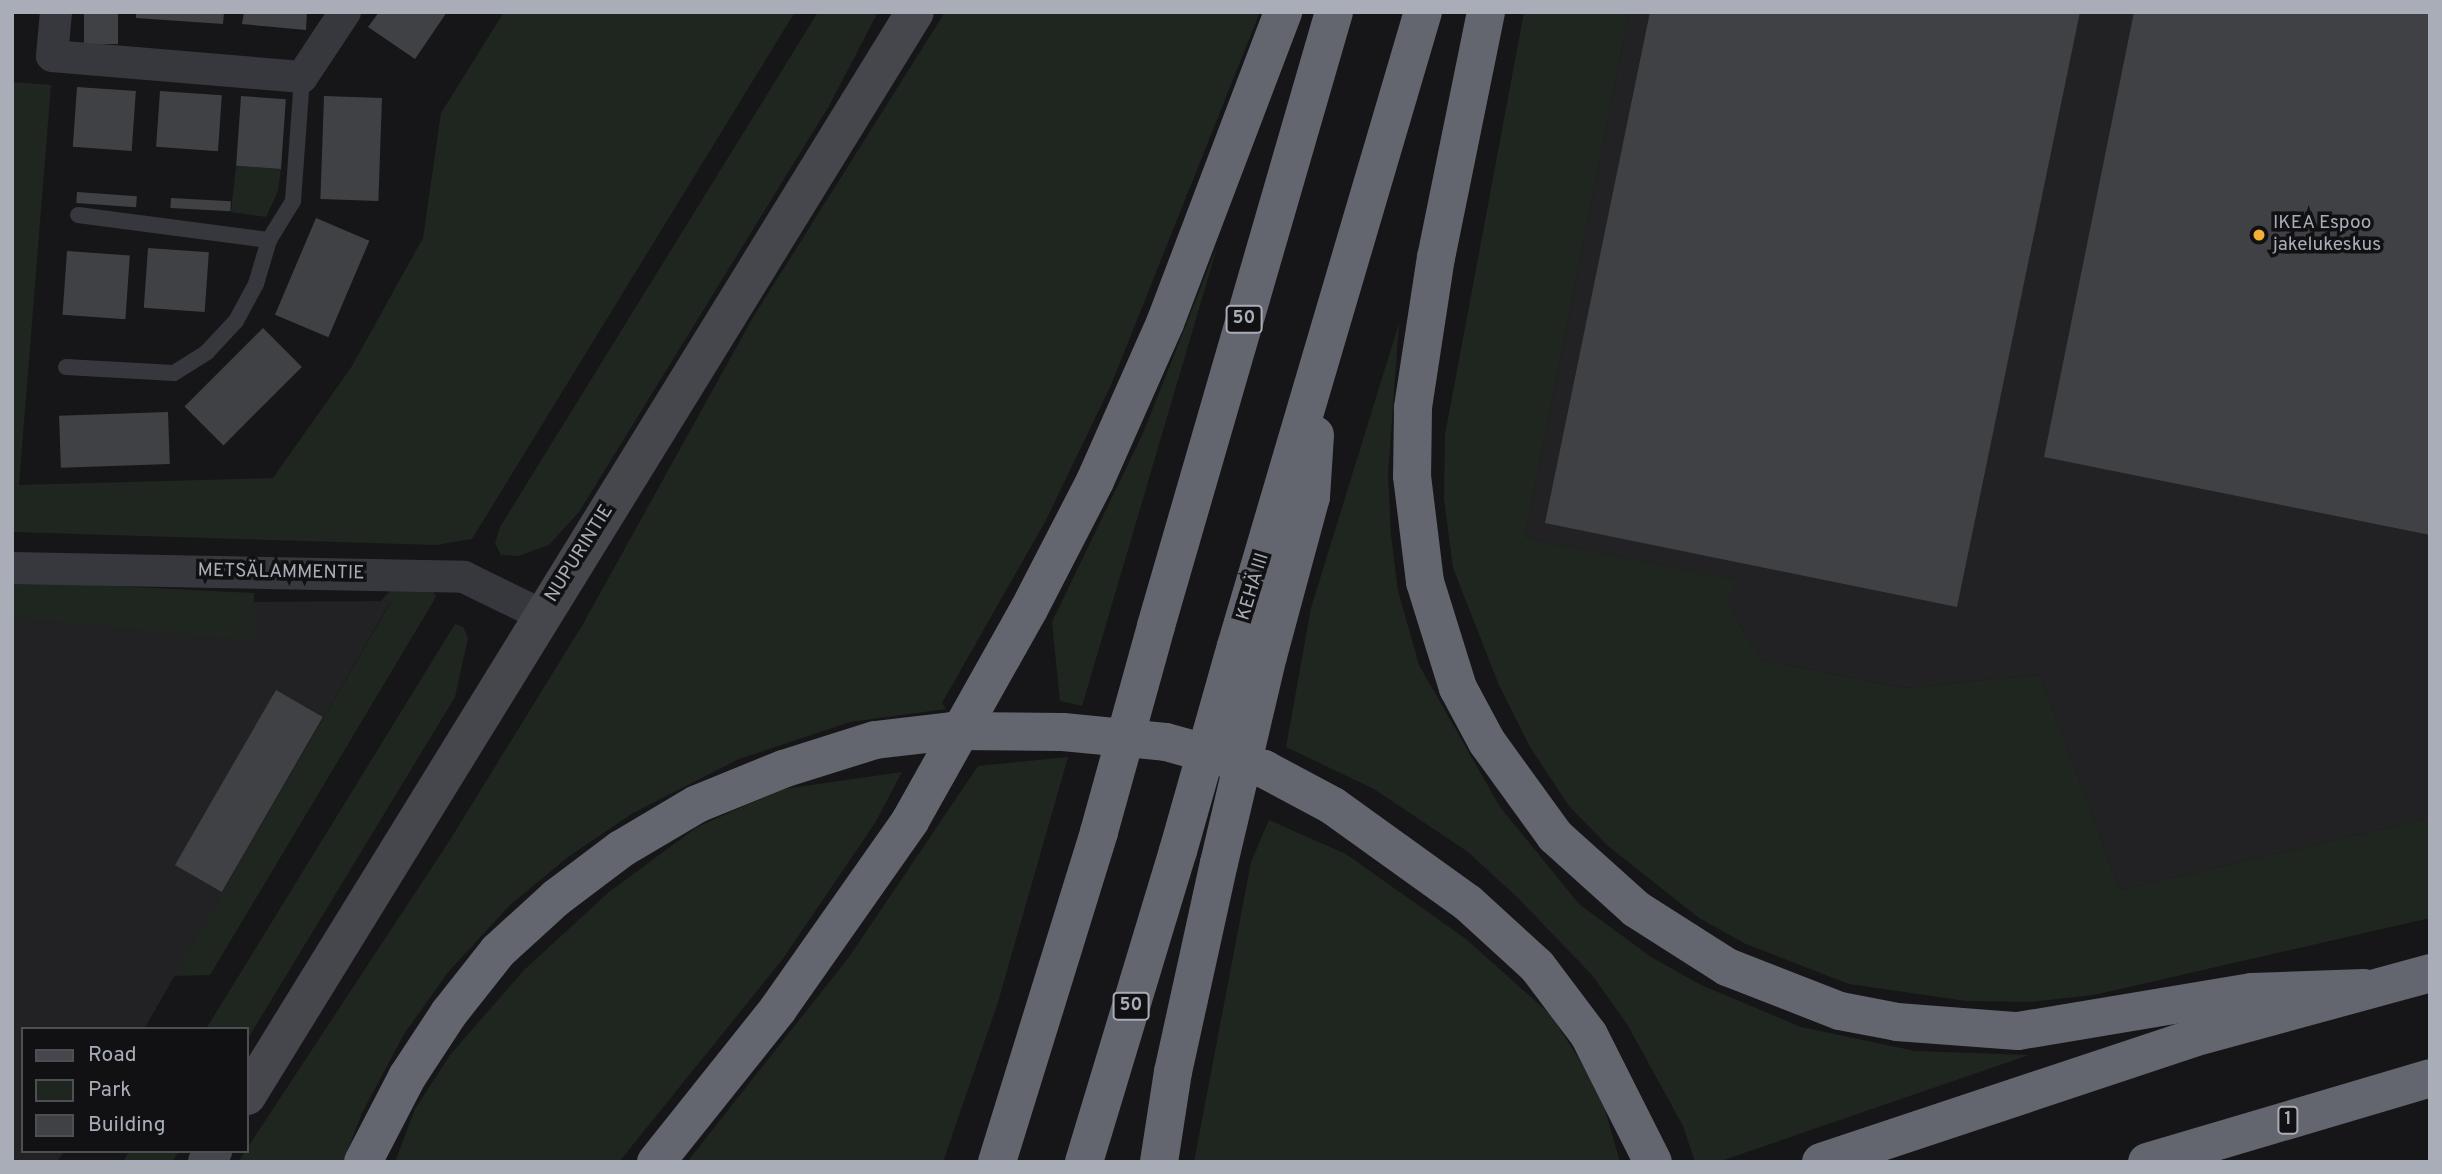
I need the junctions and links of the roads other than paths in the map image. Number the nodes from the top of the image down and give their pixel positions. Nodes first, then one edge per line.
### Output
1 (56, 12) edge
2 (345, 12) edge
3 (915, 12) edge
4 (1283, 12) edge
5 (1334, 12) edge
6 (1423, 12) edge
7 (1486, 12) edge
8 (302, 77) junction
9 (78, 215) dead end
10 (269, 240) junction
11 (66, 367) dead end
12 (12, 568) edge
13 (542, 615) junction
14 (1252, 651) junction
15 (2430, 973) edge
16 (2364, 989) junction
17 (2430, 1078) edge
18 (248, 1094) edge
19 (1650, 1153) edge
20 (363, 1162) edge
21 (656, 1162) edge
22 (997, 1162) edge
23 (1084, 1162) edge
24 (1159, 1162) edge
25 (1821, 1162) edge
26 (2147, 1162) edge

1 - 8 street
2 - 8 street
3 - 13 main road, NUPURINTIE
4 - 21 highway, bridge
5 - 22 highway, 50, bridge
6 - 14 highway, KEHÄ III / 50
7 - 16 highway
8 - 10 lane
9 - 10 lane
10 - 11 lane
12 - 13 street, METSÄLAMMENTIE
13 - 18 main road, NUPURINTIE
14 - 23 highway, KEHÄ III / 50, bridge
14 - 24 highway, bridge
15 - 16 highway
16 - 25 highway
17 - 26 highway, 1
19 - 20 highway

